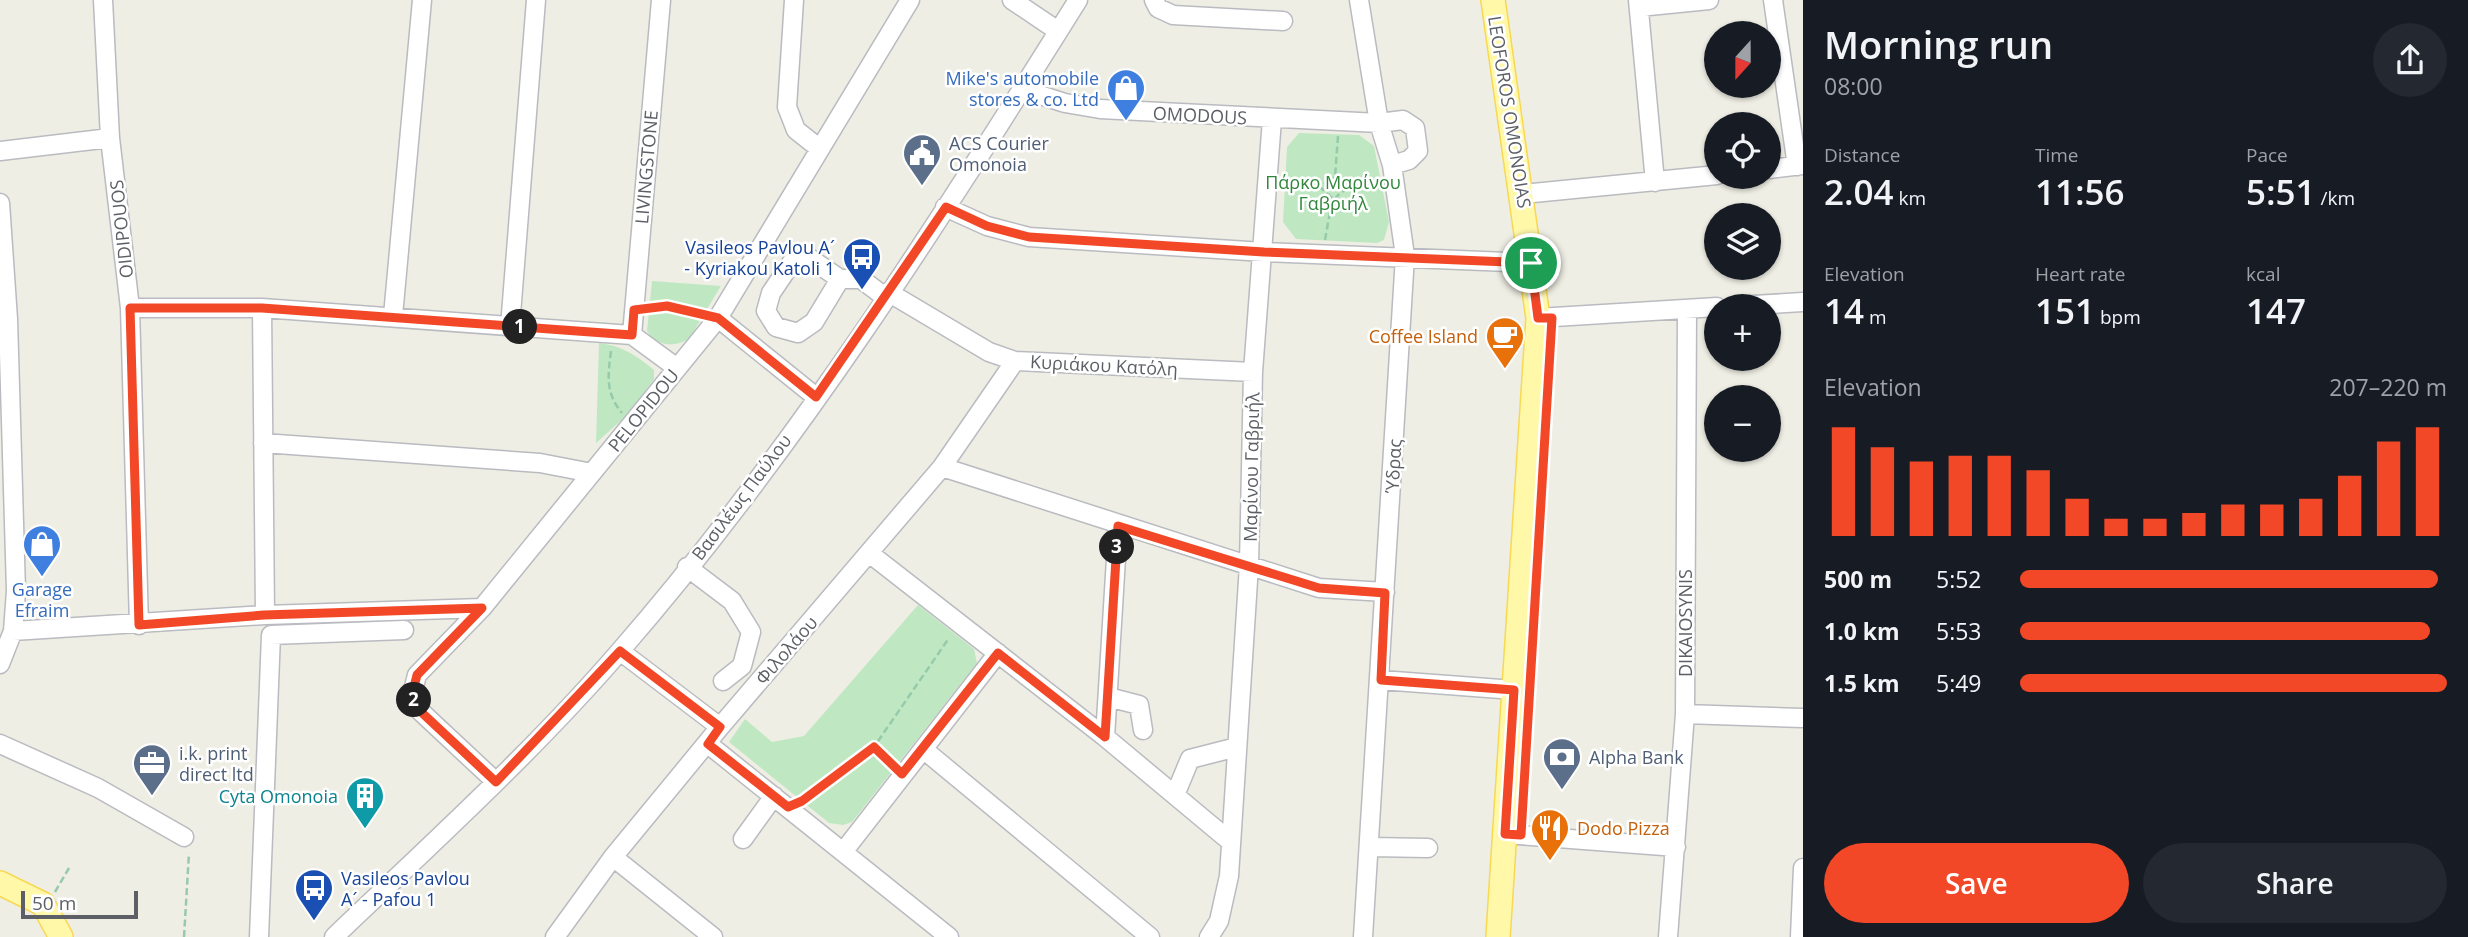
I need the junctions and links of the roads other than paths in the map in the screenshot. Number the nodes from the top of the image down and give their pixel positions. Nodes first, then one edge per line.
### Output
1 (103, 0) edge
2 (422, 0) edge
3 (536, 0) edge
4 (661, 0) edge
5 (794, 0) edge
6 (910, 0) edge
7 (1012, 0) edge
8 (1078, 0) edge
9 (1154, 0) edge
10 (1359, 0) edge
11 (1493, 0) edge
12 (1508, 0) edge
13 (1709, 0) edge
14 (1773, 0) edge
15 (1639, 4) edge
16 (1283, 21) dead end
17 (1058, 31) junction
18 (1024, 90) junction
19 (1272, 119) junction
20 (1379, 123) junction
21 (110, 138) junction
22 (820, 149) junction
23 (0, 151) edge
24 (1800, 165) edge
25 (1781, 167) edge
26 (1393, 173) junction
27 (1704, 176) edge
28 (1655, 182) junction
29 (1534, 193) junction
30 (0, 203) edge
31 (946, 207) junction
32 (1264, 252) junction
33 (1405, 256) junction
34 (1531, 263) junction
35 (840, 279) junction
36 (886, 295) junction
37 (1803, 302) edge
38 (1781, 303) edge
39 (130, 308) junction
40 (262, 308) junction
41 (1704, 308) edge
42 (1687, 309) junction
43 (393, 316) junction
44 (718, 318) junction
45 (1545, 318) junction
46 (4, 319) edge
47 (510, 327) junction
48 (632, 335) junction
49 (1015, 361) junction
50 (677, 368) junction
51 (1253, 372) junction
52 (5, 391) edge
53 (816, 397) junction
54 (263, 443) junction
55 (942, 467) junction
56 (593, 472) junction
57 (1118, 526) junction
58 (6, 539) edge
59 (869, 553) junction
60 (1249, 565) junction
61 (687, 568) junction
62 (1385, 593) junction
63 (482, 608) junction
64 (264, 615) junction
65 (139, 625) junction
66 (404, 630) dead end
67 (13, 631) junction
68 (620, 651) junction
69 (998, 653) junction
70 (0, 664) edge
71 (1381, 680) junction
72 (723, 681) dead end
73 (1514, 690) junction
74 (1108, 697) junction
75 (1685, 714) junction
76 (1803, 718) edge
77 (720, 727) junction
78 (1143, 730) dead end
79 (1105, 737) junction
80 (0, 744) edge
81 (708, 744) junction
82 (1237, 747) junction
83 (923, 749) junction
84 (496, 782) junction
85 (1175, 794) junction
86 (781, 802) junction
87 (1513, 835) junction
88 (184, 837) road end
89 (743, 839) dead end
90 (1231, 842) junction
91 (1370, 846) junction
92 (1676, 847) junction
93 (1428, 848) dead end
94 (844, 852) junction
95 (613, 857) junction
96 (1803, 868) edge
97 (0, 883) edge
98 (0, 892) edge
99 (49, 937) edge
100 (61, 937) edge
101 (259, 937) edge
102 (334, 937) edge
103 (555, 937) edge
104 (713, 937) edge
105 (949, 937) edge
106 (1150, 937) edge
107 (1209, 937) edge
108 (1363, 937) edge
109 (1498, 937) edge
110 (1513, 937) edge
111 (1668, 937) edge
112 (1800, 937) edge

1 - 21 street, OIDIPOUOS
2 - 43 street
3 - 47 street
4 - 48 street, LIVINGSTONE
5 - 22 street
6 - 22 street, PELOPIDOU
7 - 17 street
8 - 17 street, Βασιλέως Παύλου
9 - 16 street
10 - 20 street, Ύδρας
11 - 34 main road, LEOFOROS OMONOIAS
12 - 29 main road, LEOFOROS OMONOIAS
13 - 15 street
14 - 24 street
15 - 28 street
17 - 18 street, Βασιλέως Παύλου
18 - 19 street, OMODOUS
18 - 31 street, Βασιλέως Παύλου
19 - 20 street, OMODOUS
19 - 32 street, Μαρίνου Γαβριήλ
20 - 26 street, Ύδρας
20 - 26 street, OMODOUS
21 - 23 street
21 - 39 street, OIDIPOUOS
22 - 44 street, PELOPIDOU
24 - 25 street
26 - 33 street, Ύδρας
27 - 28 street
28 - 29 street
29 - 45 main road, LEOFOROS OMONOIAS
30 - 46 street
31 - 32 street
31 - 36 street, Βασιλέως Παύλου
32 - 33 street
32 - 51 street, Μαρίνου Γαβριήλ
33 - 34 street
33 - 62 street, Ύδρας
34 - 45 main road, LEOFOROS OMONOIAS
35 - 35 street, Κυριάκου Κατόλη
35 - 36 street, Κυριάκου Κατόλη
36 - 49 street, Κυριάκου Κατόλη
36 - 53 street, Βασιλέως Παύλου
37 - 38 street
39 - 40 street
39 - 65 street, OIDIPOUOS
40 - 43 street
40 - 54 street
41 - 42 street
42 - 45 street
42 - 75 street, DIKAIOSYNIS
43 - 47 street
44 - 50 street, PELOPIDOU
44 - 53 street
45 - 73 main road, LEOFOROS OMONOIAS
45 - 87 main road, LEOFOROS OMONOIAS
46 - 52 street
47 - 48 street
48 - 50 street
49 - 51 street, Κυριάκου Κατόλη
49 - 55 street, Φιλολάου
50 - 56 street, PELOPIDOU
51 - 60 street, Μαρίνου Γαβριήλ
52 - 58 street
53 - 61 street, Βασιλέως Παύλου
54 - 56 street
54 - 64 street
55 - 57 street
55 - 59 street, Φιλολάου
56 - 63 street, PELOPIDOU
57 - 60 street
57 - 74 street
58 - 67 street
59 - 69 street
59 - 77 street, Φιλολάου
60 - 62 street
60 - 82 street, Μαρίνου Γαβριήλ
61 - 68 street, Βασιλέως Παύλου
61 - 72 street
62 - 71 street, Ύδρας
63 - 64 street
63 - 84 street, PELOPIDOU
64 - 65 street
65 - 67 street
66 - 101 street
67 - 70 street
68 - 77 street
68 - 84 street, Βασιλέως Παύλου
69 - 79 street
69 - 83 street
71 - 73 street
71 - 91 street, Ύδρας
73 - 87 main road, LEOFOROS OMONOIAS
74 - 78 street
74 - 79 street
75 - 76 street
75 - 92 street, DIKAIOSYNIS
77 - 81 street, Φιλολάου
79 - 85 street
80 - 88 street
81 - 86 street
81 - 95 street, Φιλολάου
82 - 85 street
82 - 90 street, Μαρίνου Γαβριήλ
83 - 94 street
83 - 106 street
84 - 102 street, Βασιλέως Παύλου
85 - 90 street
86 - 89 street
86 - 94 street
87 - 92 street
87 - 109 main road, LEOFOROS OMONOIAS
87 - 110 main road, LEOFOROS OMONOIAS
90 - 107 street, Μαρίνου Γαβριήλ
91 - 93 street
91 - 108 street, Ύδρας
92 - 111 street, DIKAIOSYNIS
94 - 105 street
95 - 103 street, Φιλολάου
95 - 104 street
96 - 112 street
97 - 100 main road
98 - 99 main road

